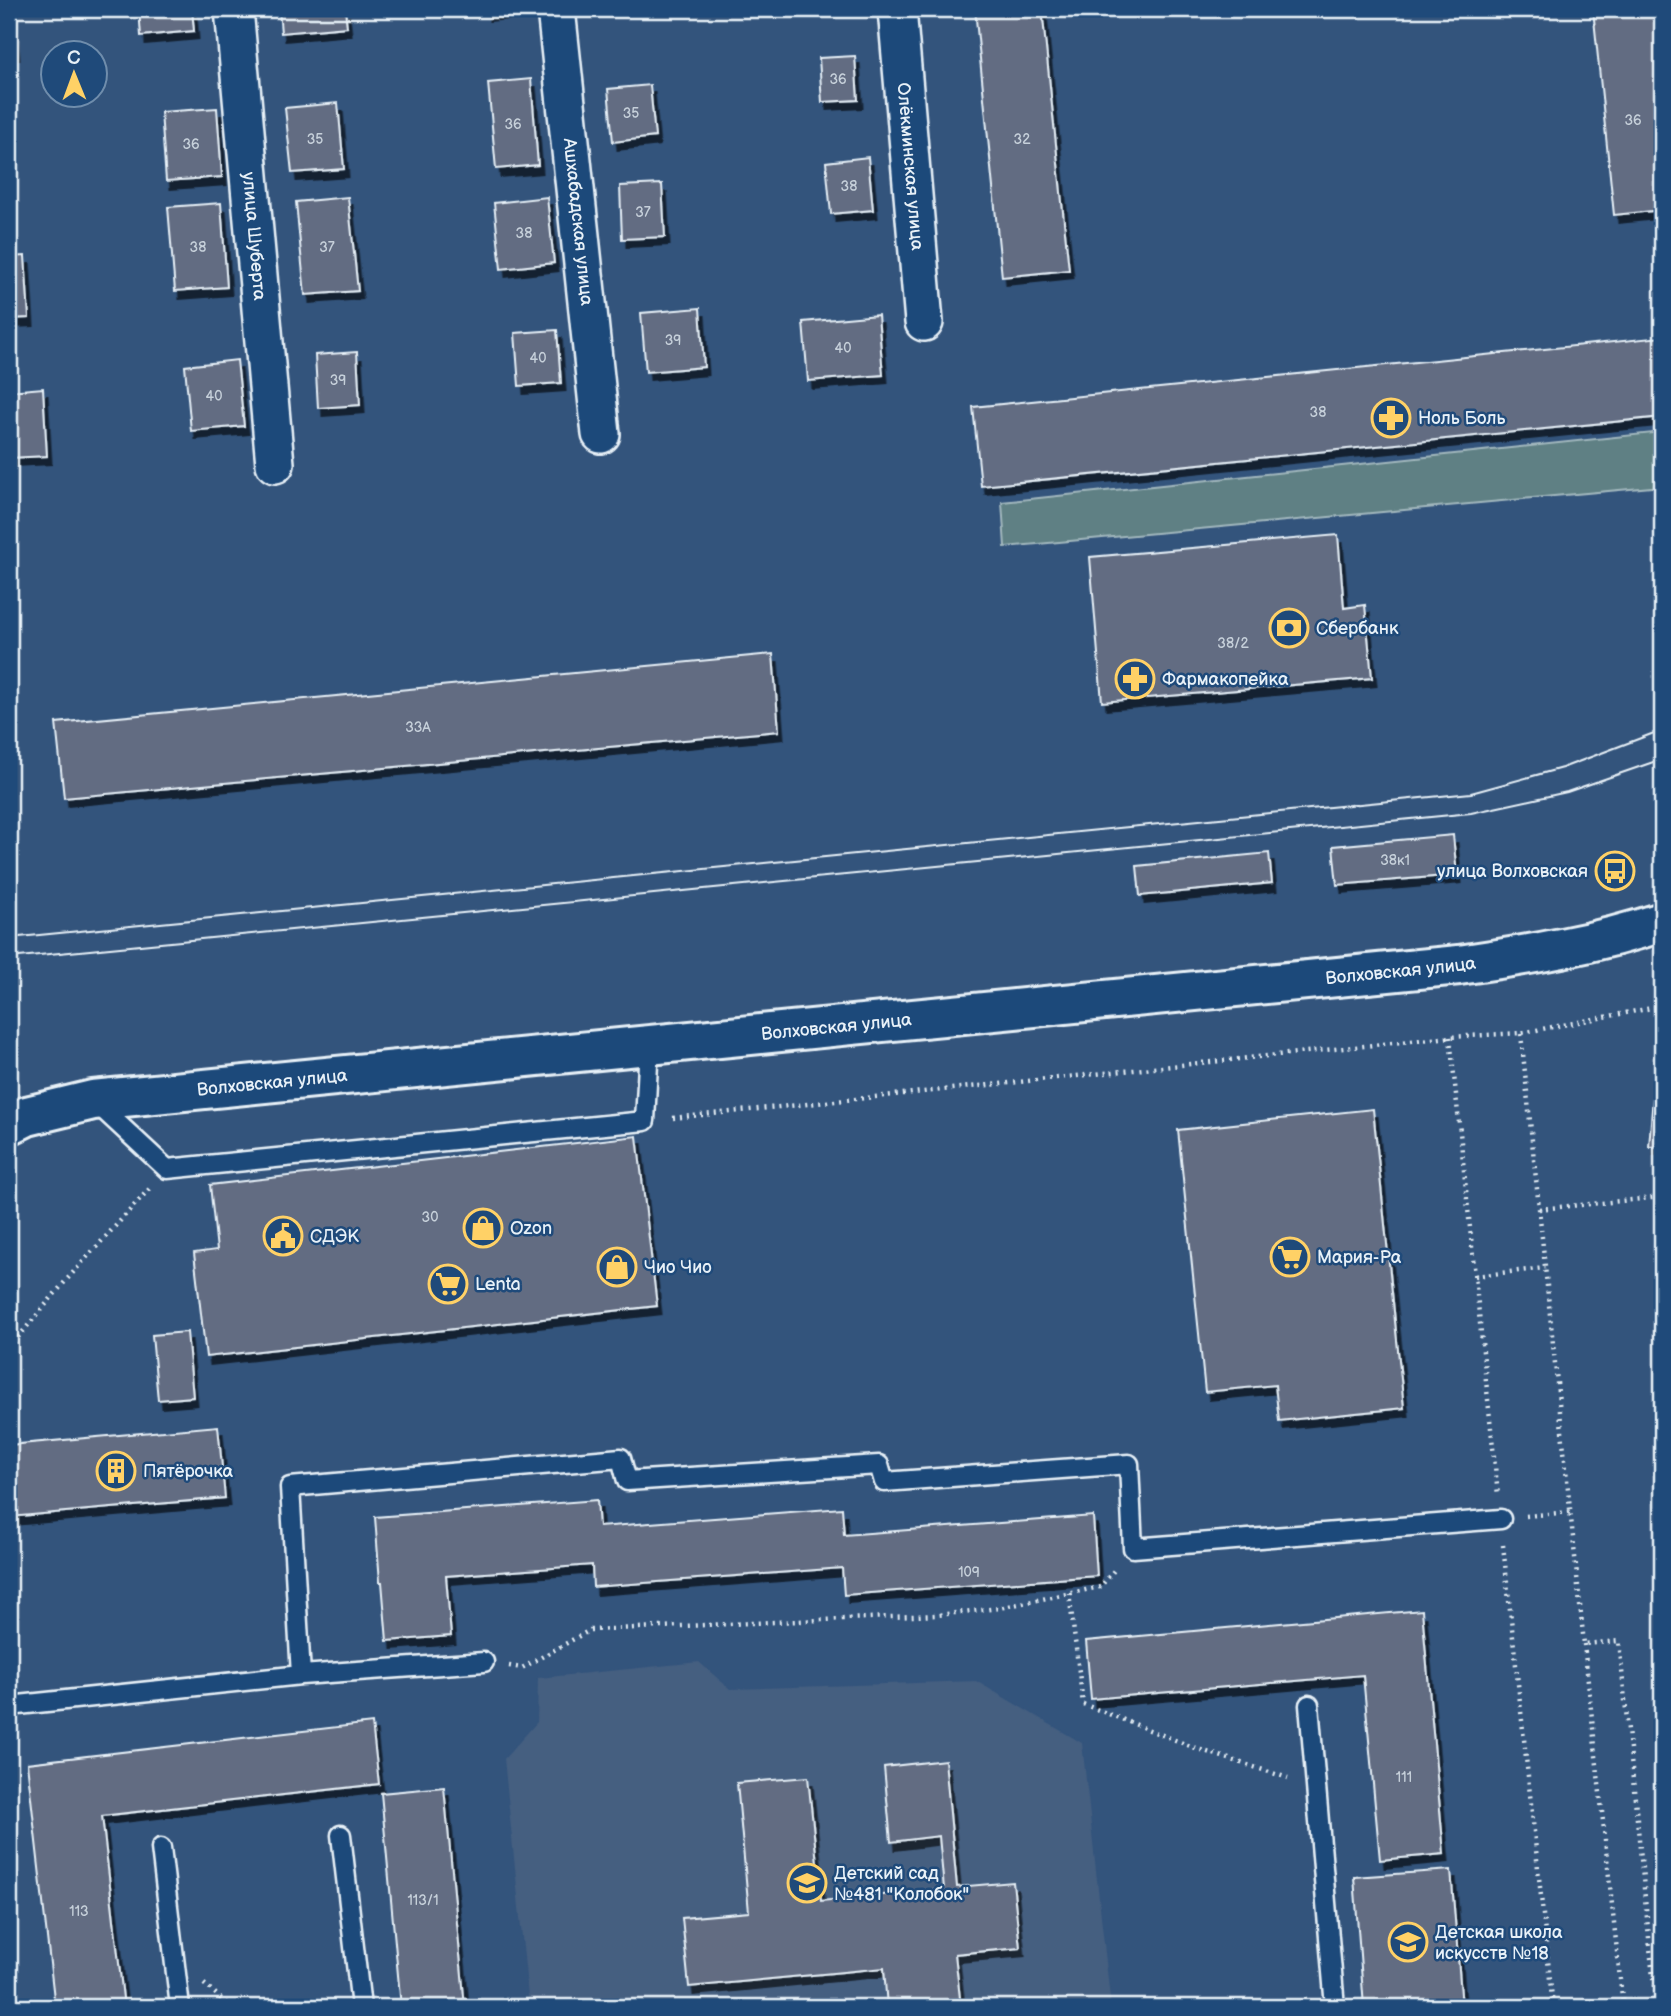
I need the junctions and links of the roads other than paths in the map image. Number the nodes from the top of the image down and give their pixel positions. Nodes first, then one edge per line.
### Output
1 (234, 9) edge
2 (556, 9) edge
3 (897, 9) edge
4 (923, 322) dead end
5 (601, 434) dead end
6 (275, 464) dead end
7 (1662, 922) edge
8 (649, 1045) junction
9 (93, 1100) junction
10 (9, 1125) edge
11 (1501, 1519) road end
12 (484, 1662) road end
13 (301, 1675) junction
14 (1309, 1705) dead end
15 (9, 1706) edge
16 (341, 1835) dead end
17 (161, 1848) dead end
18 (180, 2007) edge
19 (360, 2007) edge
20 (1335, 2007) edge

1 - 6 street, улица Шуберта
2 - 5 street, Ашхабадская улица
3 - 4 street, Олёкминская улица
7 - 8 main road, Волховская улица
8 - 9 main road, Волховская улица
8 - 9 lane
9 - 10 main road, Волховская улица
11 - 13 lane
12 - 13 lane
13 - 15 lane
14 - 20 lane
16 - 19 lane
17 - 18 lane

